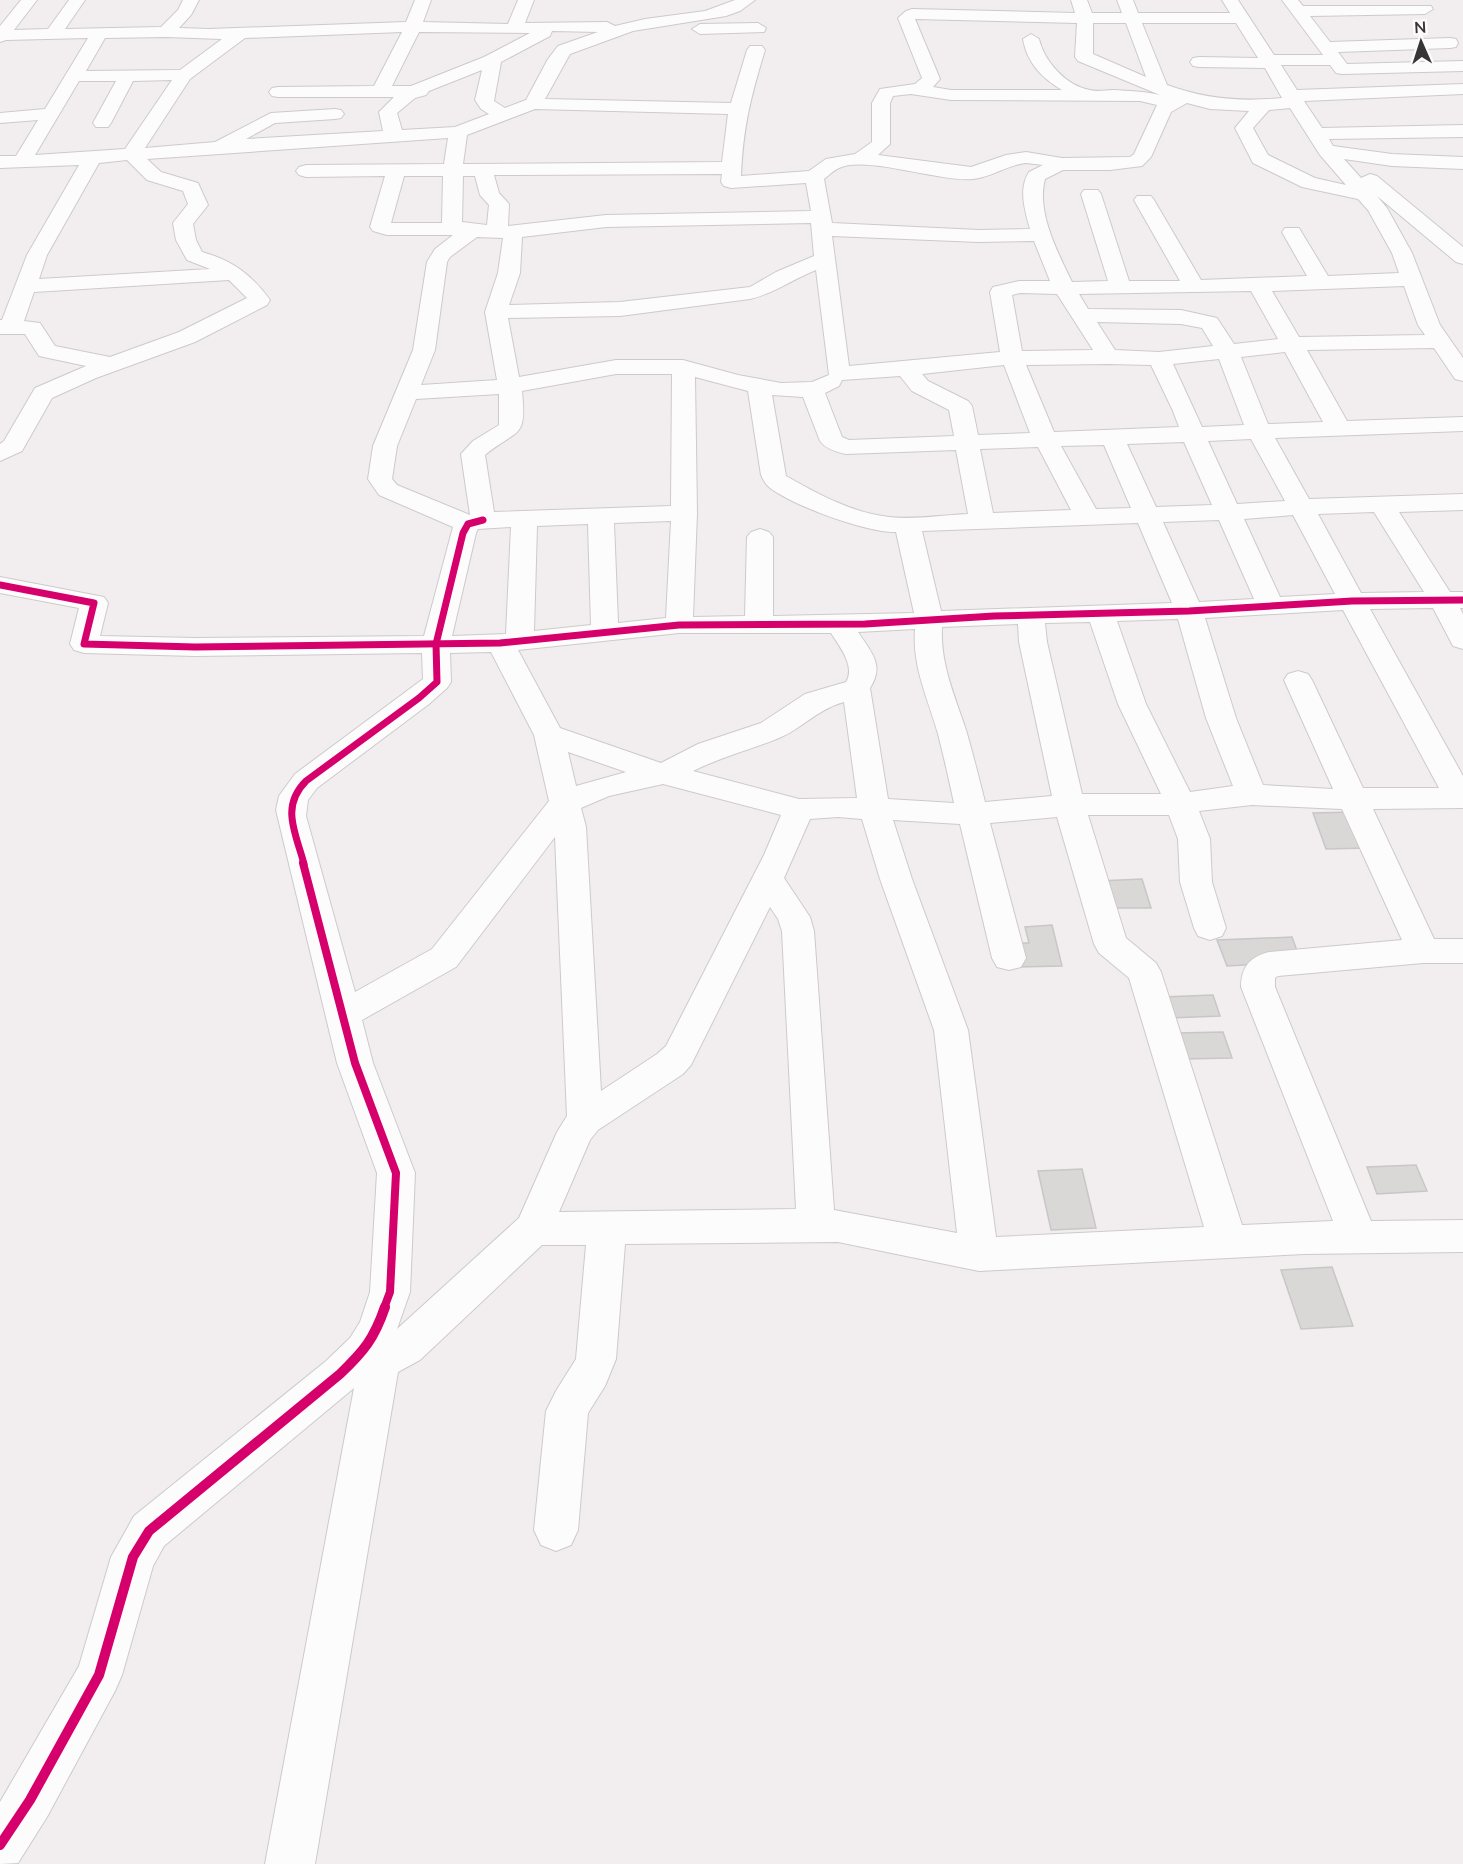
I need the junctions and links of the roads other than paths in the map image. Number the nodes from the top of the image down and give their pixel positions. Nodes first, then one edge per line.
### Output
1 (29, 0) edge
2 (77, 0) edge
3 (191, 0) edge
4 (423, 0) edge
5 (526, 0) edge
6 (747, 0) edge
7 (974, 0) edge
8 (1032, 0) edge
9 (1125, 0) edge
10 (1230, 0) edge
11 (1293, 5) edge
12 (926, 7) edge
13 (1082, 8) edge
14 (469, 9) dead end
15 (1428, 14) edge
16 (159, 15) dead end
17 (182, 15) junction
18 (978, 17) junction
19 (1131, 17) junction
20 (1179, 17) junction
21 (1038, 18) junction
22 (1239, 18) junction
23 (413, 27) junction
24 (554, 27) junction
25 (628, 27) junction
26 (463, 28) junction
27 (758, 28) dead end
28 (514, 29) junction
29 (166, 32) junction
30 (242, 32) junction
31 (99, 34) junction
32 (52, 35) junction
33 (0, 36) edge
34 (1031, 39) dead end
35 (1450, 43) junction
36 (756, 50) dead end
37 (1329, 53) junction
38 (492, 59) junction
39 (1463, 59) edge
40 (1269, 62) junction
41 (1463, 66) edge
42 (1400, 69) junction
43 (184, 75) junction
44 (74, 76) junction
45 (127, 76) junction
46 (486, 84) junction
47 (1159, 87) junction
48 (920, 89) junction
49 (1457, 89) edge
50 (278, 92) dead end
51 (380, 92) junction
52 (411, 92) junction
53 (1088, 97) junction
54 (1292, 99) junction
55 (1179, 100) junction
56 (533, 104) junction
57 (1263, 106) junction
58 (738, 109) junction
59 (388, 112) junction
60 (50, 114) junction
61 (299, 115) junction
62 (504, 115) junction
63 (0, 118) edge
64 (102, 123) dead end
65 (1463, 131) edge
66 (458, 132) junction
67 (1316, 134) junction
68 (394, 137) junction
69 (272, 144) junction
70 (216, 147) junction
71 (1336, 152) junction
72 (131, 154) junction
73 (91, 158) junction
74 (23, 160) junction
75 (859, 160) junction
76 (0, 162) edge
77 (1463, 163) edge
78 (1060, 164) junction
79 (731, 168) junction
80 (396, 170) junction
81 (483, 170) junction
82 (306, 171) dead end
83 (453, 171) junction
84 (814, 177) junction
85 (1091, 194) dead end
86 (1364, 194) junction
87 (1144, 200) dead end
88 (821, 223) junction
89 (466, 230) junction
90 (503, 232) junction
91 (1292, 232) dead end
92 (1041, 235) junction
93 (1463, 258) edge
94 (824, 259) junction
95 (234, 274) junction
96 (1412, 279) junction
97 (1320, 282) junction
98 (1258, 284) junction
99 (27, 286) junction
100 (1120, 287) junction
101 (1194, 287) junction
102 (1064, 288) junction
103 (496, 312) junction
104 (1082, 315) junction
105 (5, 327) edge
106 (1440, 341) junction
107 (1292, 344) junction
108 (1228, 353) junction
109 (1108, 357) junction
110 (1012, 358) junction
111 (1159, 359) junction
112 (110, 364) junction
113 (683, 367) junction
114 (906, 369) junction
115 (839, 374) junction
116 (1463, 374) edge
117 (509, 386) junction
118 (759, 388) junction
119 (812, 389) junction
120 (407, 393) junction
121 (1463, 424) edge
122 (1338, 428) junction
123 (1192, 432) junction
124 (1259, 432) junction
125 (1112, 436) junction
126 (1048, 440) junction
127 (967, 443) junction
128 (0, 454) edge
129 (1463, 502) edge
130 (1382, 504) junction
131 (1301, 507) junction
132 (684, 513) junction
133 (1229, 513) junction
134 (1145, 514) junction
135 (600, 516) junction
136 (1087, 516) junction
137 (524, 518) junction
138 (982, 519) junction
139 (476, 522) junction
140 (907, 524) junction
141 (760, 537) dead end
142 (0, 585) edge
143 (1453, 600) edge
144 (1352, 601) junction
145 (1271, 607) junction
146 (1189, 611) junction
147 (1101, 614) junction
148 (1032, 616) junction
149 (929, 619) junction
150 (759, 624) junction
151 (839, 624) junction
152 (679, 625) junction
153 (605, 632) junction
154 (1463, 640) edge
155 (510, 642) junction
156 (436, 644) junction
157 (1298, 680) dead end
158 (856, 687) junction
159 (549, 735) junction
160 (663, 774) junction
161 (1252, 795) junction
162 (1461, 798) edge
163 (1355, 799) junction
164 (564, 803) junction
165 (1181, 804) junction
166 (1069, 805) junction
167 (874, 808) junction
168 (799, 809) junction
169 (972, 814) junction
170 (768, 879) junction
171 (1210, 928) dead end
172 (1423, 951) junction
173 (1463, 951) edge
174 (1009, 958) dead end
175 (343, 1015) junction
176 (585, 1120) junction
177 (816, 1225) junction
178 (607, 1228) junction
179 (533, 1229) junction
180 (1463, 1236) edge
181 (1359, 1238) junction
182 (1228, 1242) junction
183 (979, 1254) junction
184 (365, 1363) junction
185 (556, 1530) dead end
186 (0, 1845) edge
187 (290, 1864) edge

1 - 33 street
2 - 32 street
3 - 17 street
4 - 23 street
5 - 28 street
6 - 25 street
7 - 18 street
8 - 21 street
9 - 19 street
10 - 22 street
11 - 15 street
11 - 37 street
12 - 18 street
12 - 48 street
13 - 19 street
13 - 21 street
13 - 47 street
14 - 26 street
15 - 35 street
16 - 17 street
17 - 29 street
18 - 21 street
19 - 20 street
19 - 47 street
20 - 22 street
20 - 40 street
22 - 40 street
23 - 26 street
23 - 30 street
23 - 51 street
24 - 25 street
24 - 28 street
24 - 38 street
25 - 27 street
25 - 56 street
26 - 28 street
29 - 30 street
29 - 31 street
30 - 43 street
31 - 32 street
31 - 44 street
32 - 33 street
34 - 53 street
35 - 37 street
35 - 39 street
36 - 58 street
37 - 40 street
37 - 42 street
38 - 46 street
38 - 52 street
40 - 54 street
41 - 42 street
42 - 49 street
43 - 45 street
43 - 72 street
44 - 45 street
44 - 60 street
45 - 64 street
46 - 52 street
46 - 62 street
47 - 55 street
48 - 53 street
48 - 75 street
49 - 54 street
50 - 51 street
51 - 52 street
52 - 59 street
53 - 55 street
54 - 57 street
54 - 67 street
55 - 57 street
55 - 78 street
56 - 58 street
56 - 62 street
57 - 86 street
58 - 79 street
59 - 61 street
59 - 68 street
60 - 63 street
60 - 74 street
61 - 69 street
61 - 70 street
62 - 66 street
65 - 67 street
66 - 68 street
66 - 83 street
67 - 71 street
68 - 69 street
69 - 70 street
70 - 72 street
71 - 77 street
71 - 86 street
71 - 93 street
72 - 73 street
72 - 95 street
73 - 74 street
73 - 99 street
74 - 76 street
75 - 78 street
75 - 84 street
78 - 92 street
79 - 81 street
79 - 84 street
80 - 82 street
80 - 83 street
80 - 89 street
81 - 83 street
81 - 90 street
83 - 89 street
84 - 88 street
85 - 100 street
86 - 96 street
87 - 101 street
88 - 90 street
88 - 92 street
88 - 94 street
89 - 90 street
89 - 120 street
90 - 103 street
91 - 97 street
92 - 102 street
94 - 103 street
94 - 115 street
95 - 99 street
95 - 112 street
96 - 97 street
96 - 106 street
97 - 98 street
98 - 101 street
98 - 107 street
99 - 105 street
100 - 101 street
100 - 102 street
102 - 104 street
102 - 110 street
103 - 117 street
104 - 108 street
104 - 109 street
105 - 112 street
106 - 107 street
106 - 116 street
107 - 108 street
107 - 122 street
108 - 111 street
108 - 124 street
109 - 110 street
109 - 111 street
110 - 114 street
110 - 126 street
111 - 123 street
112 - 128 street
113 - 117 street
113 - 118 street
113 - 132 street
114 - 115 street
114 - 127 street
115 - 119 street
117 - 120 street
117 - 139 street
118 - 119 street
118 - 140 street
119 - 127 street
120 - 139 street
121 - 122 street
122 - 124 street
123 - 124 street
123 - 125 street
123 - 133 street
124 - 131 street
125 - 126 street
125 - 134 street
126 - 127 street
126 - 136 street
127 - 138 street
129 - 130 street
130 - 131 street
130 - 143 street
131 - 133 street
131 - 144 street
132 - 135 street
132 - 152 street
133 - 134 street
133 - 145 street
134 - 136 street
134 - 146 street
135 - 137 street
135 - 153 street
136 - 138 street
137 - 139 street
137 - 155 street
138 - 140 street
139 - 156 street
140 - 149 street
141 - 150 street
142 - 156 street
143 - 144 street
143 - 154 street
144 - 145 street
144 - 162 street
145 - 146 street
146 - 147 street
146 - 161 street
147 - 148 street
147 - 165 street
148 - 149 street
148 - 166 street
149 - 151 street
149 - 169 street
150 - 151 street
150 - 152 street
151 - 158 street
152 - 153 street
153 - 155 street
155 - 156 street
155 - 159 street
156 - 175 street
157 - 163 street
158 - 160 street
158 - 167 street
159 - 160 street
159 - 164 street
160 - 164 street
160 - 168 street
161 - 163 street
161 - 165 street
162 - 163 street
163 - 172 street
164 - 175 street
164 - 176 street
165 - 166 street
165 - 171 street
166 - 169 street
166 - 182 street
167 - 168 street
167 - 169 street
167 - 183 street
168 - 170 street
169 - 174 street
170 - 176 street
170 - 177 street
172 - 173 street
172 - 181 street
175 - 184 street
176 - 179 street
177 - 178 street
177 - 183 street
178 - 179 street
178 - 185 street
179 - 184 street
180 - 181 street
181 - 182 street
182 - 183 street
184 - 186 street
184 - 187 street

